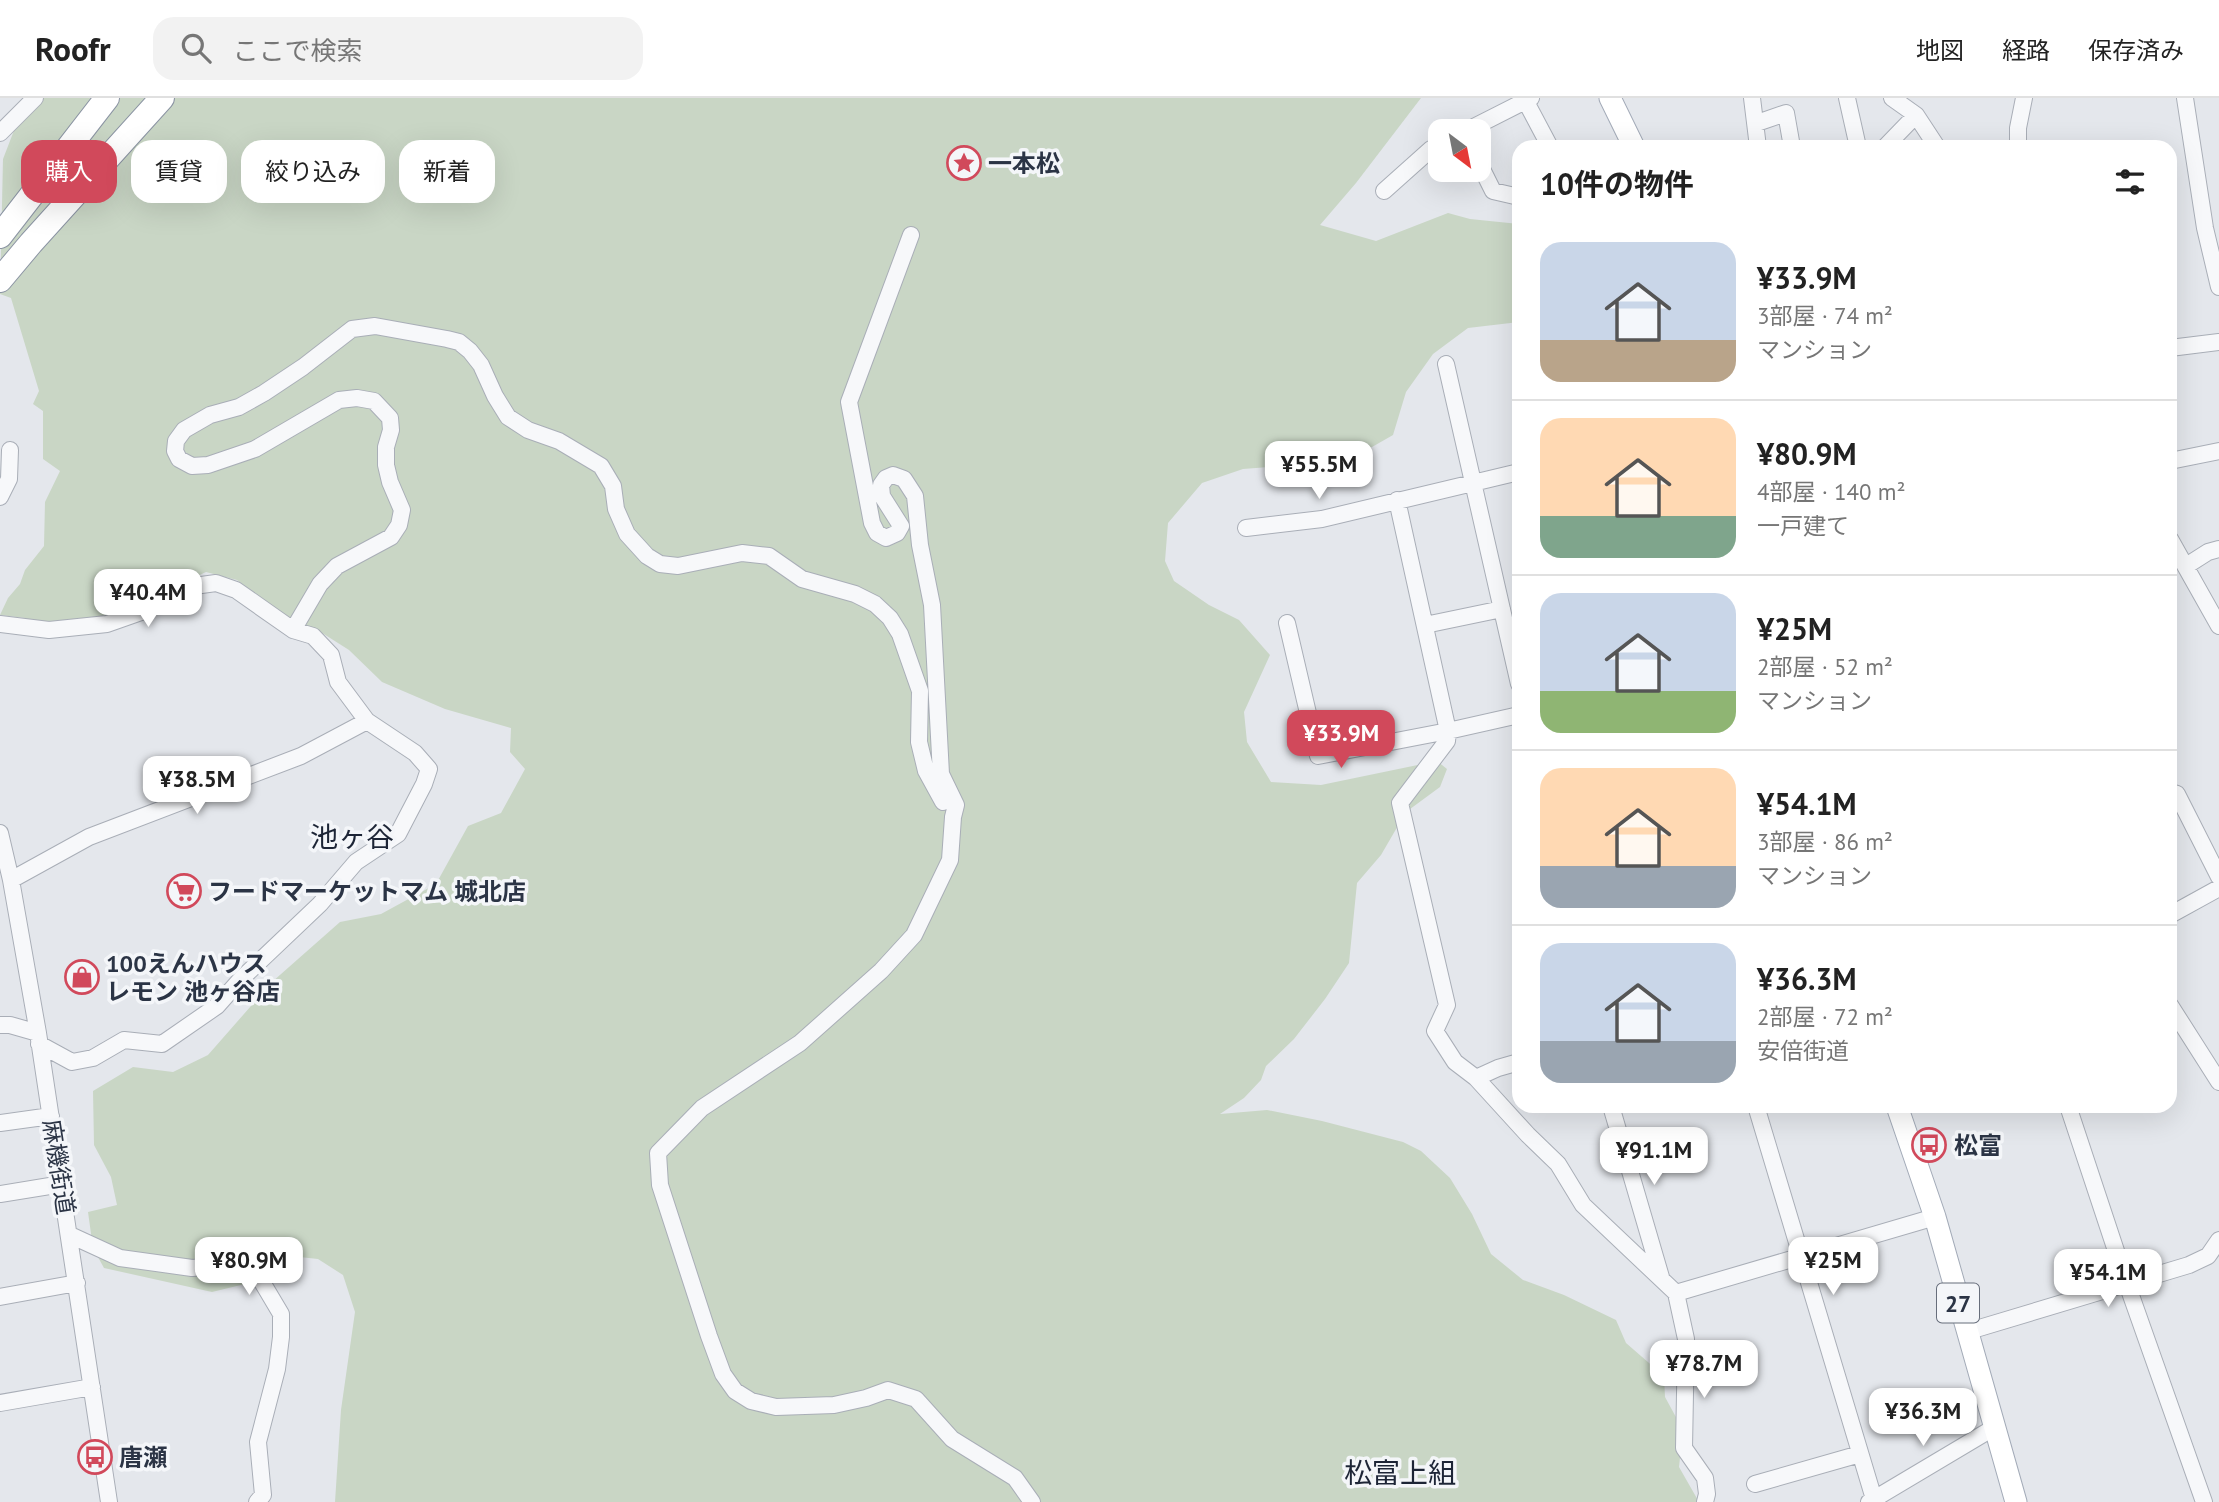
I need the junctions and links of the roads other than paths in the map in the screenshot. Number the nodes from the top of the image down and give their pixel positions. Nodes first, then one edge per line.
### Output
1 (23, 98) edge
2 (35, 98) edge
3 (107, 98) edge
4 (162, 98) edge
5 (1611, 98) edge
6 (1752, 98) edge
7 (1847, 98) edge
8 (1892, 98) edge
9 (2024, 98) edge
10 (2185, 98) edge
11 (1527, 99) edge
12 (1916, 115) junction
13 (1489, 119) edge
14 (13, 120) junction
15 (1757, 123) junction
16 (0, 133) edge
17 (1547, 140) edge
18 (1631, 140) edge
19 (1758, 140) edge
20 (1792, 140) edge
21 (1856, 140) edge
22 (1892, 140) edge
23 (1932, 140) edge
24 (2018, 140) edge
25 (1428, 152) edge
26 (1488, 182) edge
27 (1384, 191) dead end
28 (1512, 195) edge
29 (2212, 226) edge
30 (7, 227) edge
31 (911, 235) dead end
32 (0, 280) edge
33 (2219, 288) edge
34 (2219, 342) edge
35 (2177, 347) edge
36 (1446, 364) dead end
37 (10, 450) dead end
38 (2219, 451) edge
39 (2177, 460) edge
40 (1512, 473) edge
41 (1473, 482) junction
42 (0, 497) edge
43 (1397, 500) junction
44 (1246, 528) dead end
45 (2219, 549) edge
46 (2177, 551) edge
47 (2186, 566) junction
48 (1502, 609) junction
49 (1287, 622) dead end
50 (0, 624) edge
51 (1425, 625) junction
52 (2219, 626) edge
53 (293, 630) junction
54 (1512, 653) edge
55 (1512, 717) edge
56 (367, 721) junction
57 (1448, 731) junction
58 (2177, 796) edge
59 (953, 817) junction
60 (0, 833) edge
61 (2219, 877) edge
62 (11, 880) junction
63 (2219, 888) edge
64 (2177, 911) edge
65 (2177, 1016) edge
66 (0, 1025) edge
67 (39, 1039) junction
68 (1512, 1064) edge
69 (1476, 1077) junction
70 (2219, 1082) edge
71 (1614, 1113) edge
72 (1758, 1113) edge
73 (1899, 1113) edge
74 (2070, 1113) edge
75 (51, 1116) junction
76 (0, 1123) edge
77 (62, 1184) junction
78 (0, 1194) edge
79 (1935, 1217) junction
80 (70, 1235) junction
81 (2219, 1240) edge
82 (1802, 1255) junction
83 (1661, 1279) junction
84 (77, 1283) junction
85 (2127, 1284) junction
86 (1676, 1293) junction
87 (0, 1297) edge
88 (1966, 1332) junction
89 (92, 1387) junction
90 (0, 1403) edge
91 (1995, 1427) junction
92 (1860, 1454) junction
93 (1755, 1484) dead end
94 (1871, 1501) edge
95 (109, 1502) edge
96 (257, 1502) edge
97 (1032, 1502) edge
98 (1705, 1502) edge
99 (2016, 1502) edge
100 (2204, 1502) edge

1 - 14 street
2 - 14 street
3 - 30 highway
4 - 32 highway
5 - 18 main road
6 - 15 street
7 - 21 street
8 - 12 street
9 - 24 street
10 - 29 street
11 - 13 street
11 - 17 street
12 - 22 street
12 - 23 street
14 - 16 street
15 - 19 street
15 - 20 street
25 - 27 street
26 - 28 street
29 - 33 street
31 - 59 street
34 - 35 street
36 - 41 street
37 - 42 street
38 - 39 street
40 - 41 street
41 - 43 street
41 - 48 street
43 - 44 street
43 - 51 street
45 - 47 street
46 - 47 street
47 - 52 street
48 - 51 street
48 - 54 street
49 - 57 street
50 - 53 street
51 - 57 street
53 - 56 street
53 - 59 street
55 - 57 street
56 - 62 street
56 - 67 street
57 - 69 street
58 - 61 street
59 - 97 street
60 - 62 street, 麻機街道
62 - 67 street, 麻機街道
63 - 64 street
65 - 70 street
66 - 67 street
67 - 75 street, 麻機街道
68 - 69 street
69 - 83 street
71 - 83 street
72 - 82 street
73 - 79 main road, 27
74 - 85 street
75 - 76 street
75 - 77 street, 麻機街道
77 - 78 street
77 - 80 street, 麻機街道
79 - 82 street
79 - 88 main road, 27
80 - 84 street, 麻機街道
80 - 96 street
81 - 85 street
82 - 86 street
82 - 92 street
83 - 86 street
84 - 87 street
84 - 89 street, 麻機街道
85 - 88 street
85 - 100 street
86 - 98 street
88 - 91 main road, 27
89 - 90 street
89 - 95 street, 麻機街道
91 - 94 street
91 - 99 main road, 27
92 - 93 street
92 - 94 street

